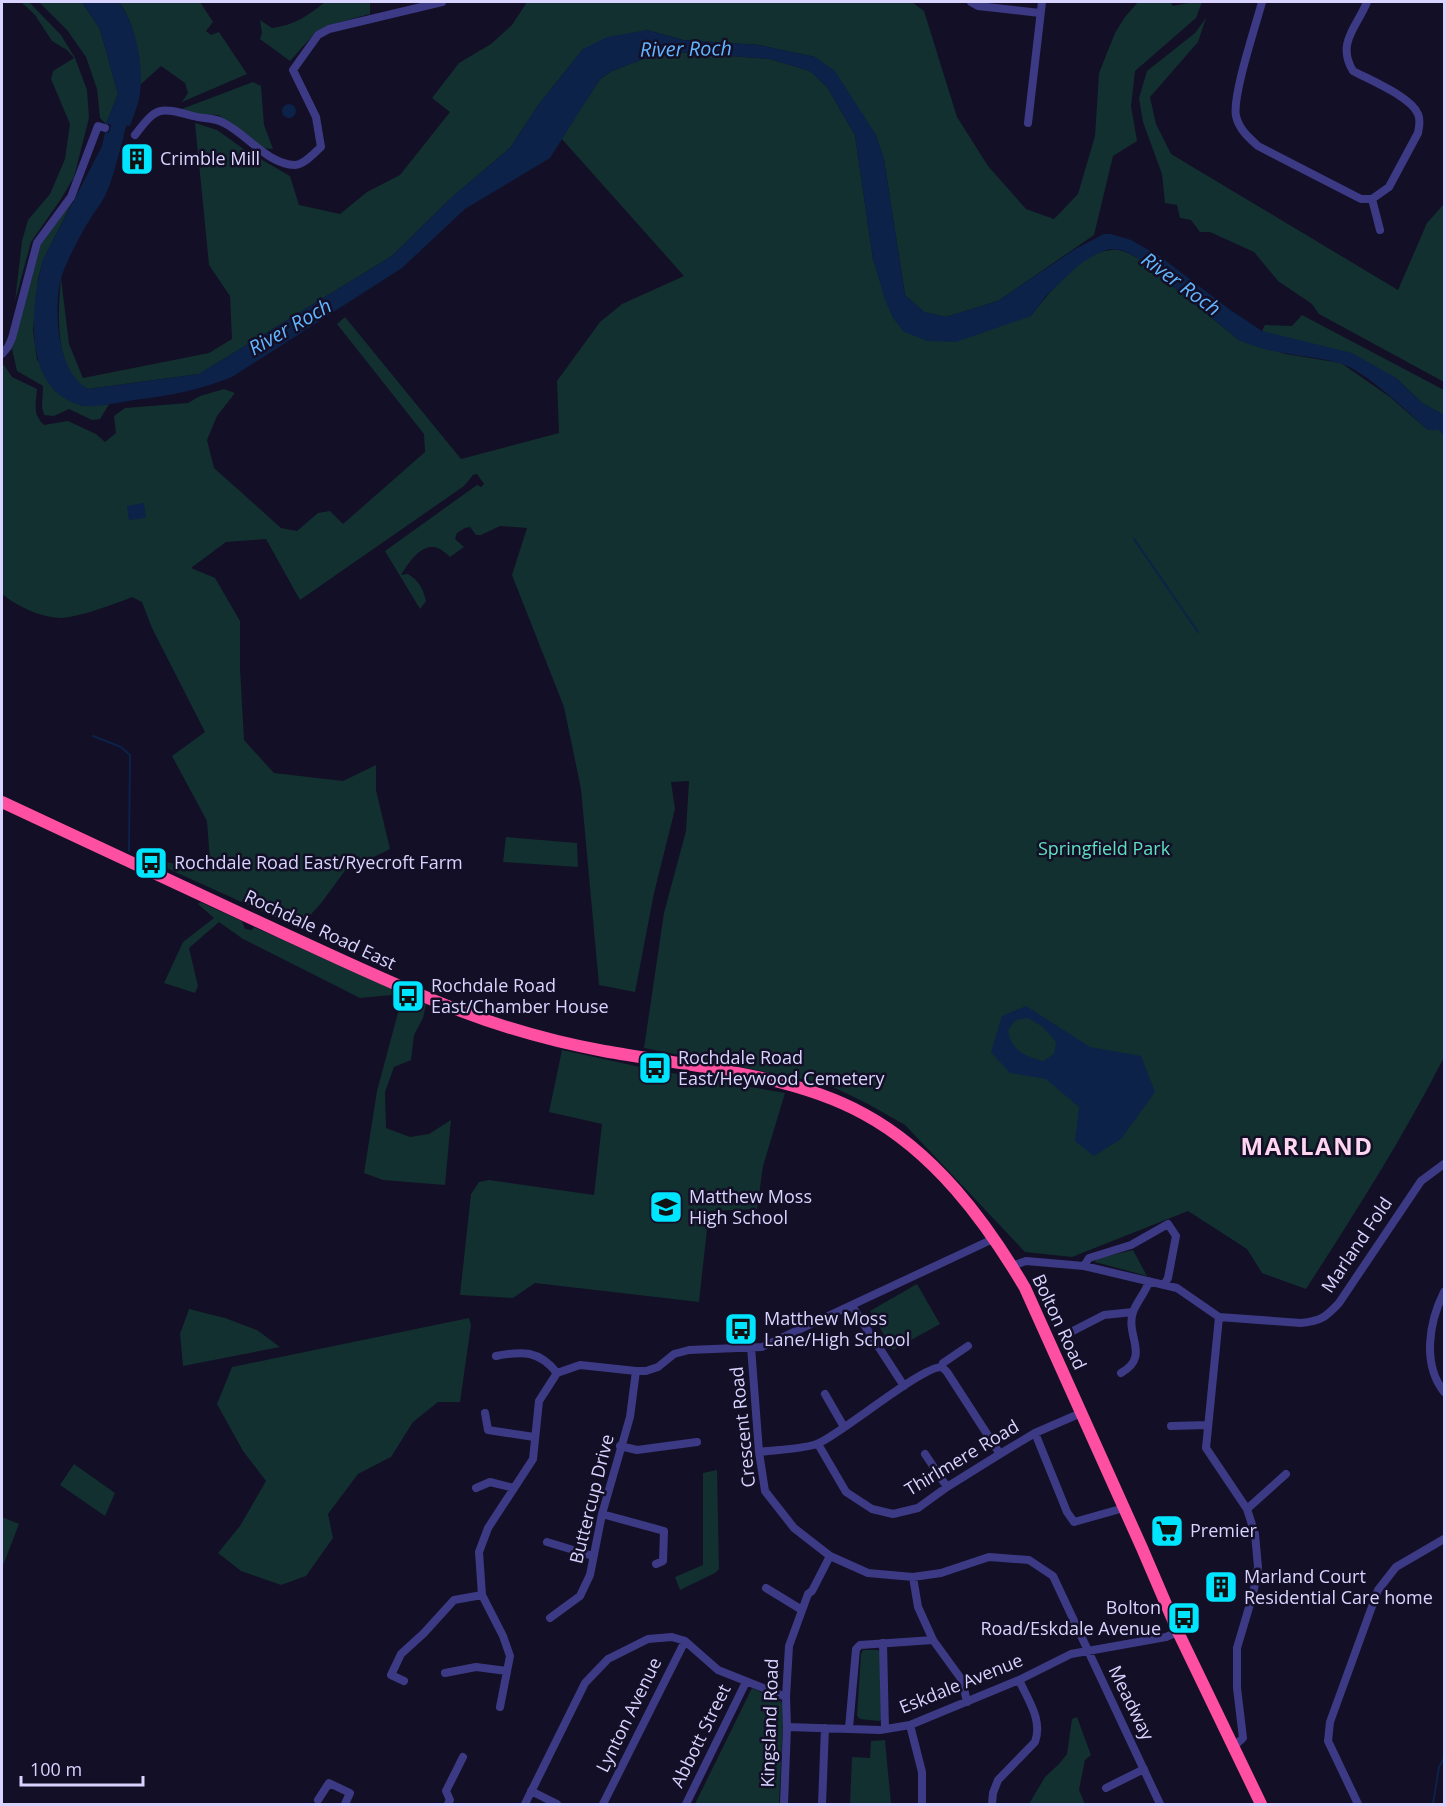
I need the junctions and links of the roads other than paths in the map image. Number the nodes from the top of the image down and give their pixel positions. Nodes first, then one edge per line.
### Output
1 (442, 2) edge
2 (971, 2) edge
3 (1042, 2) edge
4 (1262, 2) edge
5 (1367, 2) edge
6 (1040, 13) junction
7 (1028, 123) dead end
8 (105, 129) dead end
9 (135, 135) dead end
10 (1372, 199) junction
11 (1380, 231) dead end
12 (2, 354) edge
13 (2, 802) edge
14 (635, 1056) joint
15 (1444, 1164) edge
16 (993, 1239) junction
17 (1012, 1266) junction
18 (1084, 1266) junction
19 (1149, 1281) junction
20 (1164, 1285) junction
21 (1444, 1292) edge
22 (852, 1306) junction
23 (1133, 1312) junction
24 (1219, 1317) junction
25 (1069, 1334) dead end
26 (968, 1346) dead end
27 (752, 1347) junction
28 (496, 1356) dead end
29 (942, 1367) junction
30 (636, 1371) junction
31 (1127, 1371) dead end
32 (557, 1373) junction
33 (904, 1386) junction
34 (1444, 1392) edge
35 (825, 1394) dead end
36 (485, 1413) dead end
37 (1081, 1413) junction
38 (1208, 1425) junction
39 (1172, 1426) dead end
40 (844, 1427) junction
41 (1035, 1433) junction
42 (534, 1437) junction
43 (697, 1442) dead end
44 (818, 1444) junction
45 (620, 1446) junction
46 (759, 1452) junction
47 (925, 1454) dead end
48 (999, 1454) junction
49 (1286, 1474) dead end
50 (947, 1487) junction
51 (476, 1488) dead end
52 (514, 1488) junction
53 (1124, 1508) junction
54 (1247, 1509) junction
55 (602, 1514) junction
56 (1444, 1539) edge
57 (547, 1542) dead end
58 (593, 1556) junction
59 (830, 1556) junction
60 (656, 1564) dead end
61 (913, 1577) junction
62 (766, 1588) dead end
63 (482, 1595) junction
64 (802, 1610) junction
65 (550, 1618) dead end
66 (1178, 1632) junction
67 (933, 1640) junction
68 (685, 1641) junction
69 (883, 1643) junction
70 (1087, 1650) junction
71 (507, 1671) junction
72 (445, 1673) dead end
73 (1019, 1680) junction
74 (404, 1681) dead end
75 (746, 1682) junction
76 (786, 1697) junction
77 (967, 1702) junction
78 (500, 1707) dead end
79 (910, 1725) junction
80 (787, 1726) junction
81 (825, 1728) junction
82 (849, 1728) junction
83 (885, 1729) junction
84 (1232, 1748) junction
85 (463, 1757) dead end
86 (1144, 1769) junction
87 (1106, 1788) dead end
88 (531, 1791) junction
89 (318, 1800) dead end
90 (345, 1804) edge
91 (448, 1804) edge
92 (525, 1804) edge
93 (557, 1804) edge
94 (603, 1804) edge
95 (686, 1804) edge
96 (784, 1804) edge
97 (822, 1804) edge
98 (922, 1804) edge
99 (993, 1804) edge
100 (1160, 1804) edge
101 (1261, 1804) edge
102 (1358, 1804) edge

1 - 9 street
2 - 6 street
3 - 6 street
4 - 10 street
5 - 10 street
6 - 7 street
8 - 12 street
10 - 11 street
13 - 14 highway, Rochdale Road East
14 - 16 highway, Bolton Road
15 - 24 street, Marland Fold
16 - 17 highway, Bolton Road
16 - 22 street
17 - 18 street
17 - 37 highway, Bolton Road
18 - 19 street
18 - 20 street
19 - 20 street
19 - 23 street
20 - 24 street
21 - 34 street
22 - 27 street
22 - 33 street
23 - 25 street
23 - 31 street
24 - 38 street
26 - 29 street
27 - 30 street
27 - 46 street, Crescent Road
28 - 32 street
29 - 33 street
29 - 48 street
30 - 32 street
30 - 45 street, Buttercup Drive
32 - 42 street
33 - 40 street
35 - 40 street
36 - 42 street
37 - 41 street, Thirlmere Road
37 - 53 highway, Bolton Road
38 - 39 street
38 - 54 street
40 - 44 street
41 - 48 street, Thirlmere Road
41 - 53 street
42 - 52 street
43 - 45 street
44 - 46 street
44 - 50 street, Thirlmere Road
45 - 55 street, Buttercup Drive
46 - 59 street, Crescent Road
47 - 50 street
48 - 50 street, Thirlmere Road
49 - 54 street
51 - 52 street
52 - 63 street
53 - 66 highway, Bolton Road
54 - 84 street
55 - 58 street, Buttercup Drive
55 - 60 street
56 - 102 street
57 - 58 street
58 - 65 street, Buttercup Drive
59 - 61 street, Crescent Road
59 - 64 street, Kingsland Road
61 - 67 street
61 - 70 street, Crescent Road
62 - 64 street
63 - 71 street
63 - 74 street
64 - 76 street, Kingsland Road
66 - 70 street, Eskdale Avenue
66 - 84 highway, Bolton Road
67 - 69 street
67 - 77 street
68 - 75 street
68 - 88 street
68 - 94 street, Lynton Avenue
69 - 82 street
69 - 83 street
70 - 73 street, Eskdale Avenue
70 - 86 street, Meadway
71 - 72 street
71 - 78 street
73 - 77 street, Eskdale Avenue
73 - 99 street
75 - 76 street
75 - 95 street, Abbott Street
76 - 80 street, Kingsland Road
77 - 79 street, Eskdale Avenue
79 - 83 street, Eskdale Avenue
79 - 98 street
80 - 81 street, Eskdale Avenue
80 - 96 street, Kingsland Road
81 - 82 street, Eskdale Avenue
81 - 97 street
82 - 83 street, Eskdale Avenue
84 - 101 highway, Bolton Road
85 - 91 street
86 - 87 street, Meadway
86 - 100 street, Meadway
88 - 92 street
88 - 93 street
89 - 90 street

